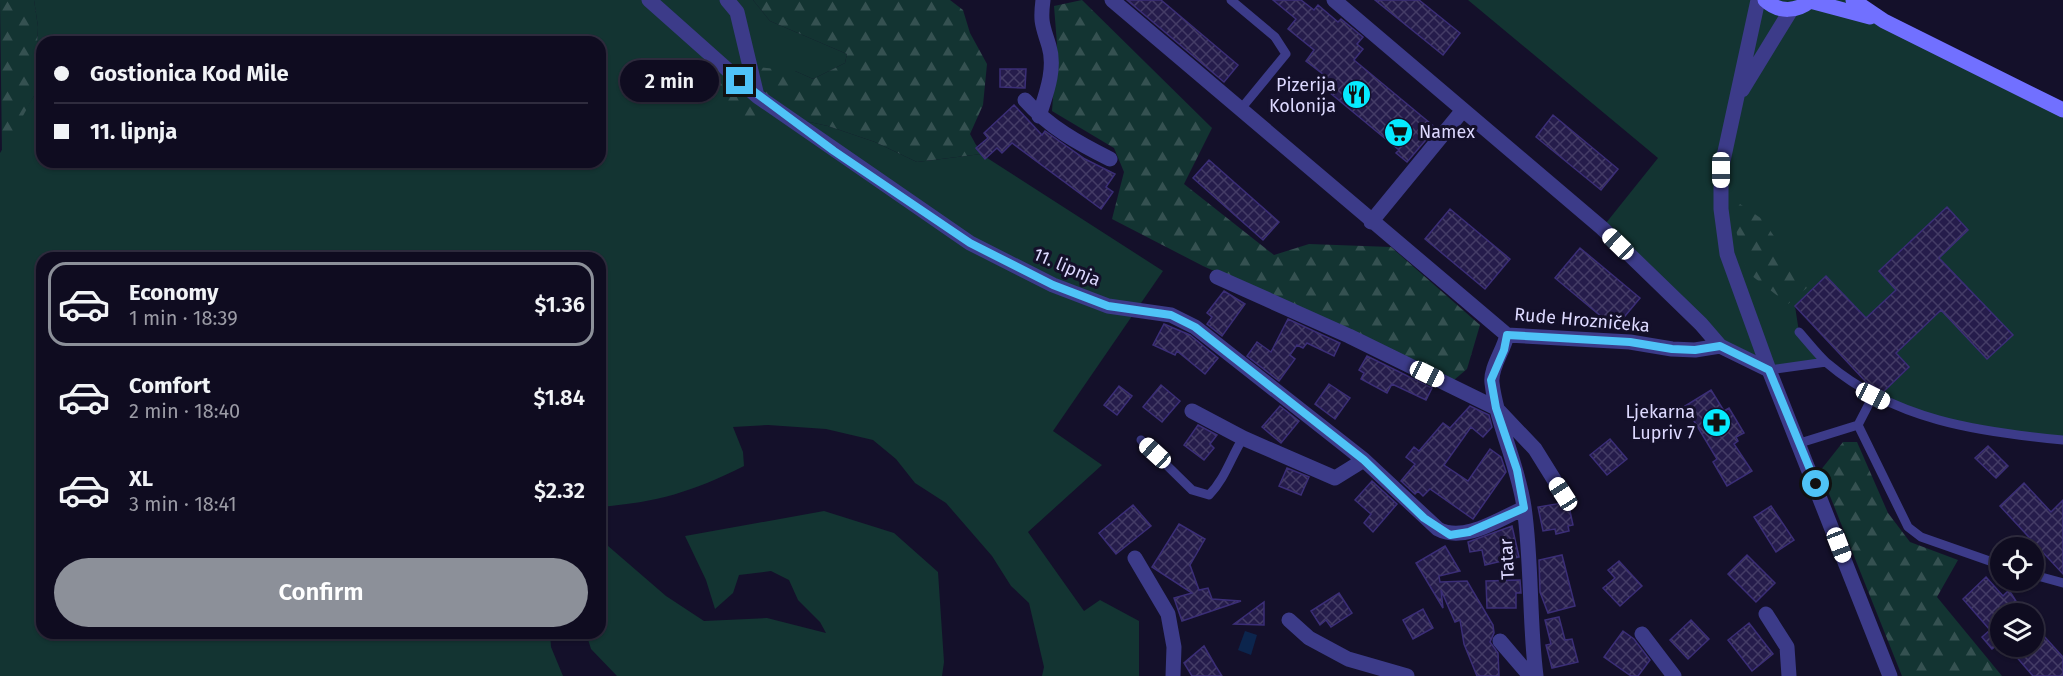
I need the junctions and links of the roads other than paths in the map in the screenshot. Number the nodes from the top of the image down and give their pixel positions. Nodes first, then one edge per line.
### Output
1 (649, 0) edge
2 (727, 0) edge
3 (1043, 0) edge
4 (1112, 0) edge
5 (1231, 0) edge
6 (1334, 0) edge
7 (1758, 0) edge
8 (1765, 0) edge
9 (1811, 0) edge
10 (1853, 0) edge
11 (1791, 10) junction
12 (1884, 21) junction
13 (757, 96) junction
14 (1025, 100) dead end
15 (1736, 100) junction
16 (1240, 110) junction
17 (1463, 110) junction
18 (2063, 110) edge
19 (1039, 116) junction
20 (1110, 159) dead end
21 (1371, 222) junction
22 (1217, 277) dead end
23 (1799, 332) dead end
24 (1507, 335) junction
25 (1720, 346) junction
26 (1826, 363) junction
27 (1769, 370) junction
28 (1873, 396) junction
29 (1496, 408) junction
30 (1192, 411) dead end
31 (1858, 425) junction
32 (1243, 438) junction
33 (1141, 440) dead end
34 (2063, 440) edge
35 (1800, 443) junction
36 (1364, 460) junction
37 (1563, 494) dead end
38 (1524, 508) junction
39 (1135, 558) dead end
40 (1990, 561) edge
41 (2044, 578) edge
42 (2063, 583) edge
43 (1766, 614) dead end
44 (1289, 620) dead end
45 (1642, 634) dead end
46 (1500, 641) dead end
47 (1173, 676) edge
48 (1407, 676) edge
49 (1530, 676) edge
50 (1536, 676) edge
51 (1674, 676) edge
52 (1789, 676) edge
53 (1890, 676) edge

1 - 13 street, 11. lipnja
2 - 13 street
3 - 19 street
4 - 16 street, Rude Hrozničeka
5 - 16 lane
6 - 17 street
7 - 15 street
8 - 11 main road
9 - 11 main road
9 - 12 main road
10 - 12 main road
11 - 15 street
12 - 18 main road
13 - 36 street, 11. lipnja
14 - 19 street
15 - 27 street
16 - 21 street, Rude Hrozničeka
17 - 21 street
17 - 25 street
19 - 20 street
21 - 24 street, Rude Hrozničeka
22 - 29 street
23 - 26 lane
24 - 25 street, Rude Hrozničeka
24 - 29 street, Tatar
25 - 27 street
26 - 27 lane
26 - 28 lane
27 - 35 street
28 - 31 lane
28 - 34 lane
29 - 37 street
29 - 38 street, Tatar
30 - 32 street
31 - 35 lane
31 - 40 lane
32 - 33 lane
32 - 36 street
35 - 53 street
36 - 38 street, 11. lipnja
38 - 50 street, Tatar
39 - 47 street
41 - 42 lane
43 - 52 street
44 - 48 street
45 - 51 street
46 - 49 street

